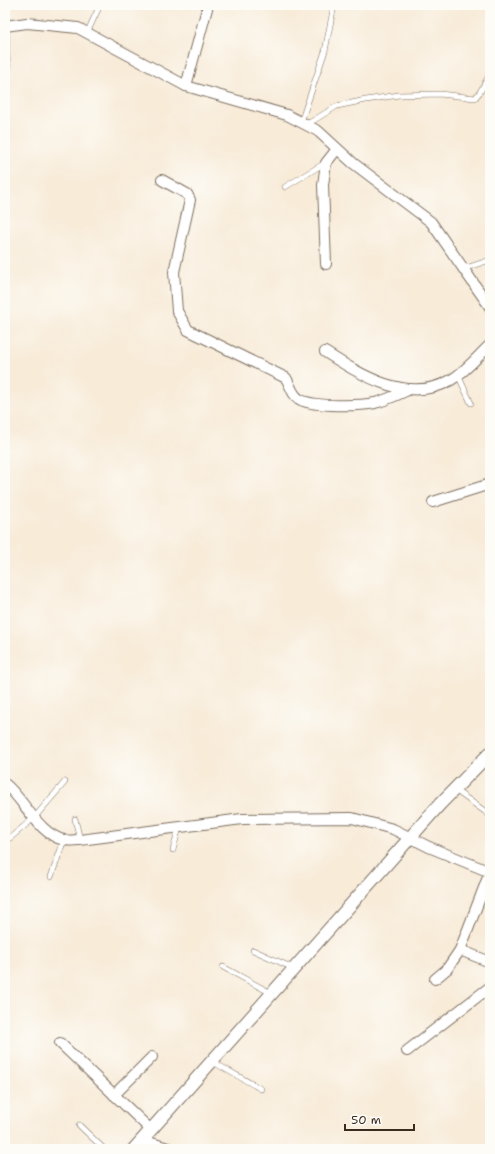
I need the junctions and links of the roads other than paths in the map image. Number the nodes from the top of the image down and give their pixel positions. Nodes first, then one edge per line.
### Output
1 (100, 5) edge
2 (208, 5) edge
3 (325, 5) edge
4 (334, 6) edge
5 (5, 26) edge
6 (87, 33) junction
7 (490, 74) edge
8 (186, 86) junction
9 (5, 100) edge
10 (303, 123) junction
11 (337, 149) junction
12 (326, 163) junction
13 (162, 180) dead end
14 (285, 187) dead end
15 (490, 260) edge
16 (326, 264) dead end
17 (463, 269) junction
18 (490, 307) edge
19 (490, 344) edge
20 (325, 352) dead end
21 (458, 375) junction
22 (410, 389) junction
23 (471, 403) dead end
24 (490, 484) edge
25 (433, 502) dead end
26 (490, 753) edge
27 (65, 782) dead end
28 (5, 784) edge
29 (454, 789) junction
30 (490, 815) edge
31 (34, 818) junction
32 (75, 819) dead end
33 (179, 826) junction
34 (10, 838) dead end
35 (411, 838) junction
36 (64, 840) junction
37 (80, 840) junction
38 (173, 850) dead end
39 (490, 872) edge
40 (52, 877) dead end
41 (253, 950) dead end
42 (460, 950) junction
43 (490, 962) edge
44 (223, 967) dead end
45 (294, 968) junction
46 (435, 979) dead end
47 (490, 987) edge
48 (271, 993) junction
49 (60, 1043) dead end
50 (407, 1051) dead end
51 (152, 1057) dead end
52 (212, 1061) junction
53 (261, 1088) dead end
54 (114, 1094) junction
55 (79, 1125) dead end
56 (151, 1130) junction
57 (138, 1144) edge
58 (104, 1149) edge
59 (171, 1149) edge

1 - 6 lane
2 - 8 street
3 - 4 lane
4 - 10 lane
5 - 6 street
5 - 9 lane
6 - 8 street
7 - 10 lane
8 - 10 street
10 - 11 street
11 - 12 street
11 - 17 street
12 - 14 lane
12 - 16 street
13 - 22 street
15 - 17 lane
17 - 18 street
19 - 21 street
20 - 22 street
21 - 22 street
21 - 23 lane
24 - 25 street
26 - 29 street
27 - 31 lane
28 - 31 street
29 - 30 lane
29 - 35 street
31 - 34 lane
31 - 36 street
32 - 37 lane
33 - 35 street
33 - 37 street
33 - 38 lane
35 - 39 street
35 - 45 street
36 - 37 street
36 - 40 lane
39 - 42 street
41 - 45 lane
42 - 43 street
42 - 46 street
44 - 48 lane
45 - 48 street
47 - 50 street
48 - 52 street
49 - 54 street
51 - 54 street
52 - 53 lane
52 - 56 street
54 - 56 street
55 - 58 lane
56 - 57 street
57 - 59 street

